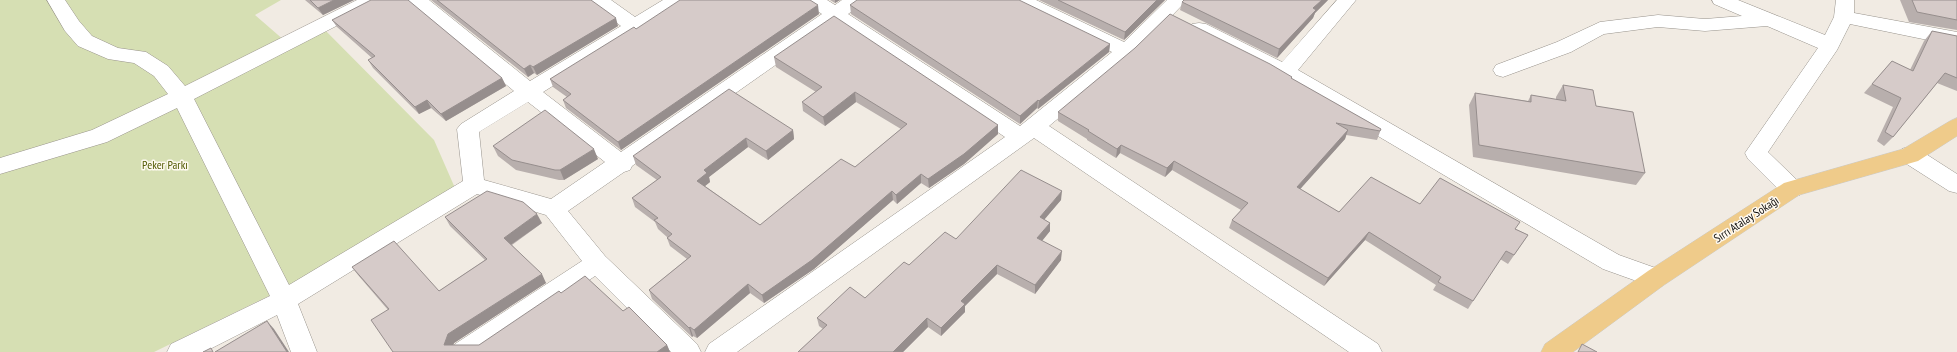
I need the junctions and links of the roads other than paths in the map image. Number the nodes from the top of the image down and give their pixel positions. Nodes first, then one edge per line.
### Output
1 (56, 0) edge
2 (372, 0) edge
3 (417, 0) edge
4 (598, 0) edge
5 (677, 0) edge
6 (814, 0) edge
7 (855, 0) edge
8 (1020, 0) edge
9 (1347, 0) edge
10 (1721, 0) edge
11 (1171, 6) edge
12 (1845, 9) edge
13 (835, 13) junction
14 (1769, 20) junction
15 (635, 26) junction
16 (1957, 39) edge
17 (1830, 45) junction
18 (1126, 50) junction
19 (1503, 70) dead end
20 (1285, 72) junction
21 (529, 92) junction
22 (182, 96) junction
23 (1957, 126) edge
24 (1027, 132) junction
25 (1910, 155) junction
26 (622, 164) junction
27 (0, 166) edge
28 (474, 185) junction
29 (1957, 185) edge
30 (1792, 189) junction
31 (554, 209) junction
32 (597, 263) junction
33 (1656, 278) junction
34 (284, 300) junction
35 (180, 352) edge
36 (304, 352) edge
37 (464, 352) edge
38 (688, 352) edge
39 (718, 352) edge
40 (1369, 352) edge
41 (1554, 352) edge

1 - 22 street
2 - 22 street
3 - 21 street
4 - 15 street
5 - 15 street
6 - 13 street
7 - 13 street
8 - 18 street
9 - 20 street
10 - 14 street
11 - 18 street
11 - 20 street
12 - 16 street
12 - 17 street
13 - 24 street
13 - 26 street
14 - 17 street
14 - 19 street
15 - 21 street
17 - 30 street
18 - 24 street
20 - 33 street
21 - 26 street
21 - 28 street
22 - 27 street
22 - 34 street
23 - 25 main road, Sırrı Atalay Sokağı
24 - 39 street
24 - 40 street
25 - 29 street
25 - 30 main road, Sırrı Atalay Sokağı
26 - 31 street
28 - 31 street
28 - 34 street
30 - 33 main road, Sırrı Atalay Sokağı
31 - 32 street
32 - 37 street
32 - 38 street
33 - 41 main road, Sırrı Atalay Sokağı
34 - 35 street
34 - 36 street

